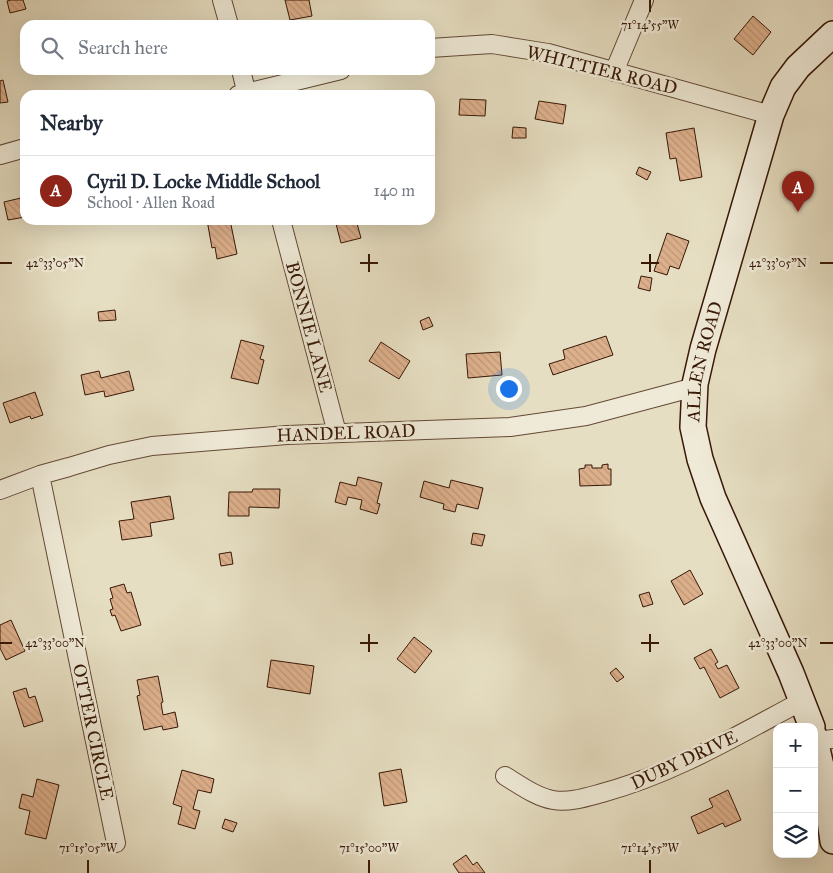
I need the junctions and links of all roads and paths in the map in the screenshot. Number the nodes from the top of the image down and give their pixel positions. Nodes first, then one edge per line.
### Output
1 (222, 0) edge
2 (644, 0) edge
3 (228, 20) edge
4 (833, 34) edge
5 (435, 48) edge
6 (614, 72) junction
7 (242, 75) edge
8 (322, 75) edge
9 (244, 90) edge
10 (260, 90) edge
11 (771, 115) junction
12 (20, 149) edge
13 (0, 155) edge
14 (281, 225) edge
15 (695, 387) junction
16 (337, 433) junction
17 (40, 475) junction
18 (0, 490) edge
19 (802, 701) junction
20 (819, 736) edge
21 (505, 776) dead end
22 (833, 841) edge
23 (116, 843) dead end

1 - 3 street
2 - 6 street
4 - 11 street, ALLEN ROAD
5 - 6 street, WHITTIER ROAD
6 - 11 street, WHITTIER ROAD
7 - 9 street
8 - 10 street
11 - 15 street, ALLEN ROAD
12 - 13 street
14 - 16 street, BONNIE LANE
15 - 16 street, HANDEL ROAD
15 - 19 street, ALLEN ROAD
16 - 17 street, HANDEL ROAD
17 - 18 street, HANDEL ROAD
17 - 23 street, OTTER CIRCLE
19 - 20 street, ALLEN ROAD
19 - 21 street, DUBY DRIVE
20 - 22 street, ALLEN ROAD

